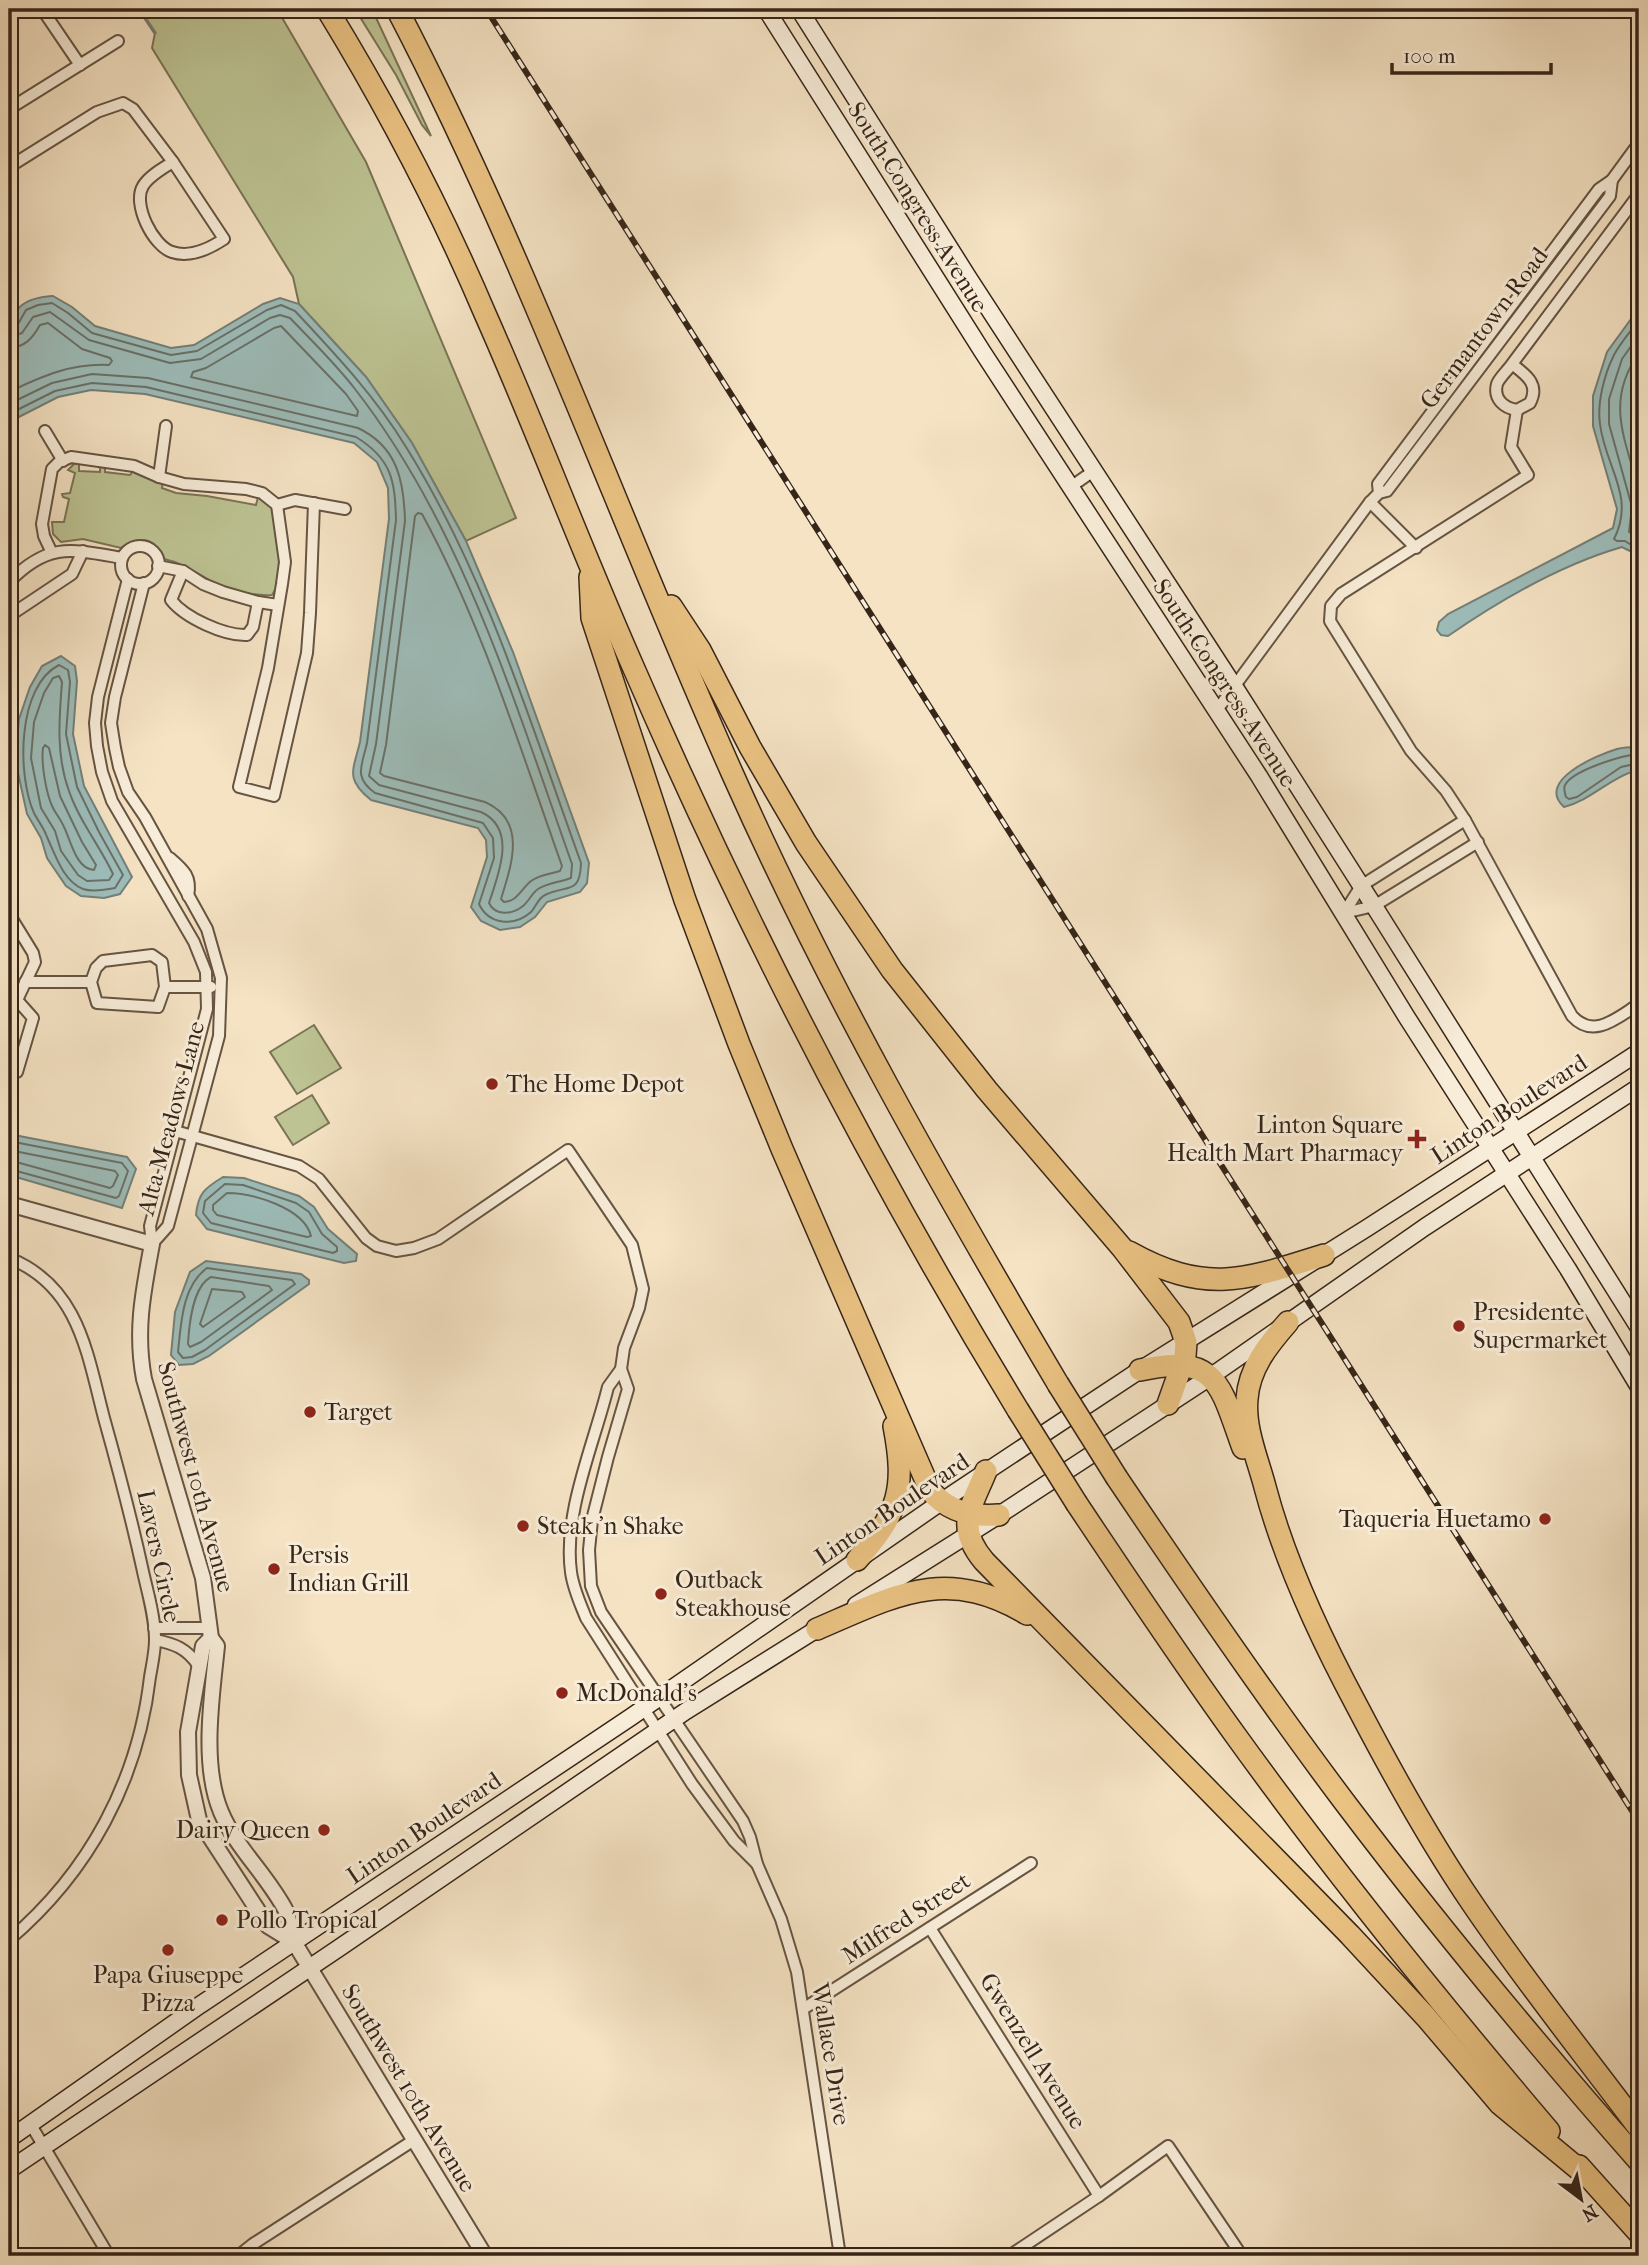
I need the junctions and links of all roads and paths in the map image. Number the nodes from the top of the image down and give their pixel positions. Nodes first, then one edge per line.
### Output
1 (42, 9) edge
2 (327, 9) edge
3 (397, 9) edge
4 (766, 9) edge
5 (799, 9) edge
6 (118, 41) dead end
7 (80, 65) junction
8 (9, 109) edge
9 (1639, 143) edge
10 (173, 162) junction
11 (9, 167) edge
12 (1612, 180) junction
13 (1639, 194) edge
14 (1587, 205) junction
15 (1533, 297) junction
16 (1512, 364) junction
17 (1517, 410) junction
18 (1422, 422) junction
19 (166, 426) dead end
20 (45, 431) dead end
21 (63, 461) junction
22 (1404, 469) junction
23 (1093, 472) junction
24 (159, 477) junction
25 (1072, 486) junction
26 (1379, 493) junction
27 (1370, 502) junction
28 (314, 503) junction
29 (277, 505) junction
30 (345, 509) dead end
31 (1416, 548) junction
32 (51, 551) junction
33 (83, 551) junction
34 (122, 558) junction
35 (589, 561) junction
36 (643, 564) junction
37 (158, 566) junction
38 (183, 571) junction
39 (128, 579) junction
40 (9, 580) edge
41 (144, 583) junction
42 (258, 602) junction
43 (278, 605) junction
44 (9, 616) edge
45 (1234, 687) junction
46 (1217, 710) junction
47 (1465, 820) junction
48 (1478, 842) junction
49 (1362, 886) junction
50 (188, 896) junction
51 (172, 905) junction
52 (1374, 906) junction
53 (1344, 913) junction
54 (9, 914) edge
55 (25, 982) junction
56 (91, 982) junction
57 (220, 986) junction
58 (165, 987) junction
59 (206, 987) junction
60 (13, 1002) edge
61 (1639, 1004) edge
62 (1639, 1052) edge
63 (9, 1069) edge
64 (1639, 1087) edge
65 (1516, 1130) junction
66 (175, 1131) junction
67 (192, 1136) junction
68 (1490, 1147) junction
69 (1532, 1156) junction
70 (1507, 1172) junction
71 (9, 1205) edge
72 (152, 1244) junction
73 (1123, 1249) junction
74 (1324, 1255) junction
75 (9, 1258) edge
76 (1288, 1322) junction
77 (1639, 1328) edge
78 (1186, 1342) junction
79 (1183, 1365) junction
80 (621, 1369) junction
81 (1140, 1370) junction
82 (1210, 1377) junction
83 (1639, 1387) edge
84 (886, 1390) junction
85 (1168, 1404) junction
86 (986, 1471) junction
87 (941, 1502) junction
88 (1270, 1507) junction
89 (999, 1514) joint
90 (968, 1524) junction
91 (857, 1560) junction
92 (1046, 1625) junction
93 (154, 1628) junction
94 (817, 1629) junction
95 (211, 1633) junction
96 (155, 1640) junction
97 (198, 1665) junction
98 (659, 1697) junction
99 (644, 1708) junction
100 (674, 1719) junction
101 (659, 1730) junction
102 (1031, 1863) dead end
103 (757, 1864) junction
104 (930, 1928) junction
105 (9, 1940) edge
106 (294, 1942) junction
107 (309, 1968) junction
108 (803, 2009) junction
109 (31, 2125) junction
110 (1639, 2127) edge
111 (9, 2139) edge
112 (414, 2140) junction
113 (44, 2148) junction
114 (1639, 2161) edge
115 (9, 2170) edge
116 (1587, 2176) junction
117 (1100, 2196) junction
118 (1639, 2232) edge
119 (109, 2256) edge
120 (238, 2256) edge
121 (485, 2256) edge
122 (840, 2256) edge
123 (1009, 2256) edge
124 (1242, 2256) edge

1 - 7 street
2 - 35 highway
3 - 36 highway
4 - 25 main road, South Congress Avenue
5 - 23 main road, South Congress Avenue
6 - 7 street
7 - 8 street
9 - 12 street, Germantown Road
10 - 10 street
10 - 11 street
12 - 14 street, Germantown Road
12 - 15 street, Germantown Road
13 - 16 street
14 - 15 street
14 - 18 street, Germantown Road
15 - 22 street, Germantown Road
16 - 17 street
16 - 17 street
17 - 31 street
18 - 22 street
18 - 26 street, Germantown Road
19 - 24 street
20 - 21 street
21 - 24 street
21 - 32 street
22 - 26 street, Germantown Road
23 - 25 street
23 - 45 main road, South Congress Avenue
24 - 29 street
25 - 46 main road, South Congress Avenue
26 - 27 street, Germantown Road
27 - 31 street
27 - 45 street, Germantown Road
28 - 29 street
28 - 30 street
28 - 43 street
29 - 43 street
31 - 47 street
32 - 33 street
32 - 40 street
33 - 34 street
33 - 44 street
34 - 37 street
34 - 39 street
35 - 84 highway
35 - 116 highway, bridge
36 - 73 highway
36 - 114 highway, bridge
37 - 38 street
37 - 41 street
38 - 42 street
38 - 42 street
39 - 41 street
39 - 51 street, Alta Meadows Lane
41 - 50 street
42 - 43 street
45 - 46 street, Germantown Road
45 - 49 main road, South Congress Avenue
46 - 53 main road, South Congress Avenue
47 - 48 street
47 - 49 street
48 - 52 street
48 - 61 street
49 - 52 main road, South Congress Avenue
49 - 53 street
50 - 51 street
50 - 57 street, Alta Meadows Lane
51 - 59 street, Alta Meadows Lane
52 - 53 street
52 - 65 main road, South Congress Avenue
53 - 68 main road, South Congress Avenue
54 - 55 street
55 - 56 street
55 - 60 street
56 - 58 street
56 - 58 street
57 - 59 street, Alta Meadows Lane
57 - 67 street, Alta Meadows Lane
58 - 59 street, Alta Meadows Lane
59 - 66 street, Alta Meadows Lane
60 - 63 street
62 - 65 main road, Linton Boulevard
64 - 69 main road
65 - 68 main road, Linton Boulevard
65 - 69 main road, South Congress Avenue
66 - 67 street
66 - 72 street, Alta Meadows Lane
67 - 72 street, Alta Meadows Lane
67 - 80 street
68 - 70 main road, South Congress Avenue
68 - 74 main road, Linton Boulevard
69 - 70 main road
69 - 77 main road, South Congress Avenue
70 - 76 main road
70 - 83 main road, South Congress Avenue
71 - 72 street
72 - 95 street, Southwest 10th Avenue
73 - 74 highway
73 - 78 highway
74 - 78 main road, Linton Boulevard
75 - 93 street, Lavers Circle
76 - 82 main road
76 - 88 highway
78 - 79 highway
78 - 81 main road, Linton Boulevard
79 - 81 highway
79 - 82 highway
79 - 85 highway
80 - 98 street, Wallace Drive
80 - 99 street, Wallace Drive
81 - 86 main road, Linton Boulevard
82 - 85 main road
82 - 88 highway
84 - 87 highway
84 - 91 highway
85 - 89 main road
86 - 87 main road, Linton Boulevard
86 - 90 highway
87 - 90 highway
87 - 91 main road, Linton Boulevard
88 - 110 highway
89 - 90 highway
90 - 92 highway
90 - 94 main road, Linton Boulevard
91 - 98 main road, Linton Boulevard
92 - 94 highway
92 - 116 highway
93 - 95 street
93 - 96 street, Lavers Circle
94 - 100 main road, Linton Boulevard
95 - 97 street, Southwest 10th Avenue
95 - 106 street, Southwest 10th Avenue
96 - 97 street
96 - 105 street, Lavers Circle
97 - 106 street, Southwest 10th Avenue
98 - 99 main road, Linton Boulevard
98 - 100 street, Wallace Drive
99 - 101 street, Wallace Drive
99 - 106 main road, Linton Boulevard
100 - 101 main road, Linton Boulevard
100 - 103 street, Wallace Drive
101 - 103 street, Wallace Drive
101 - 107 main road, Linton Boulevard
102 - 104 street, Milfred Street
103 - 108 street, Wallace Drive
104 - 108 street, Milfred Street
104 - 117 street, Gwenzell Avenue
106 - 107 street, Southwest 10th Avenue
106 - 109 main road, Linton Boulevard
107 - 112 street, Southwest 10th Avenue
107 - 113 main road, Linton Boulevard
108 - 122 street, Wallace Drive
109 - 111 main road, Linton Boulevard
109 - 113 street
112 - 120 street
112 - 121 street, Southwest 10th Avenue
113 - 115 main road, Linton Boulevard
113 - 119 street
116 - 118 highway
117 - 123 street
117 - 124 street

